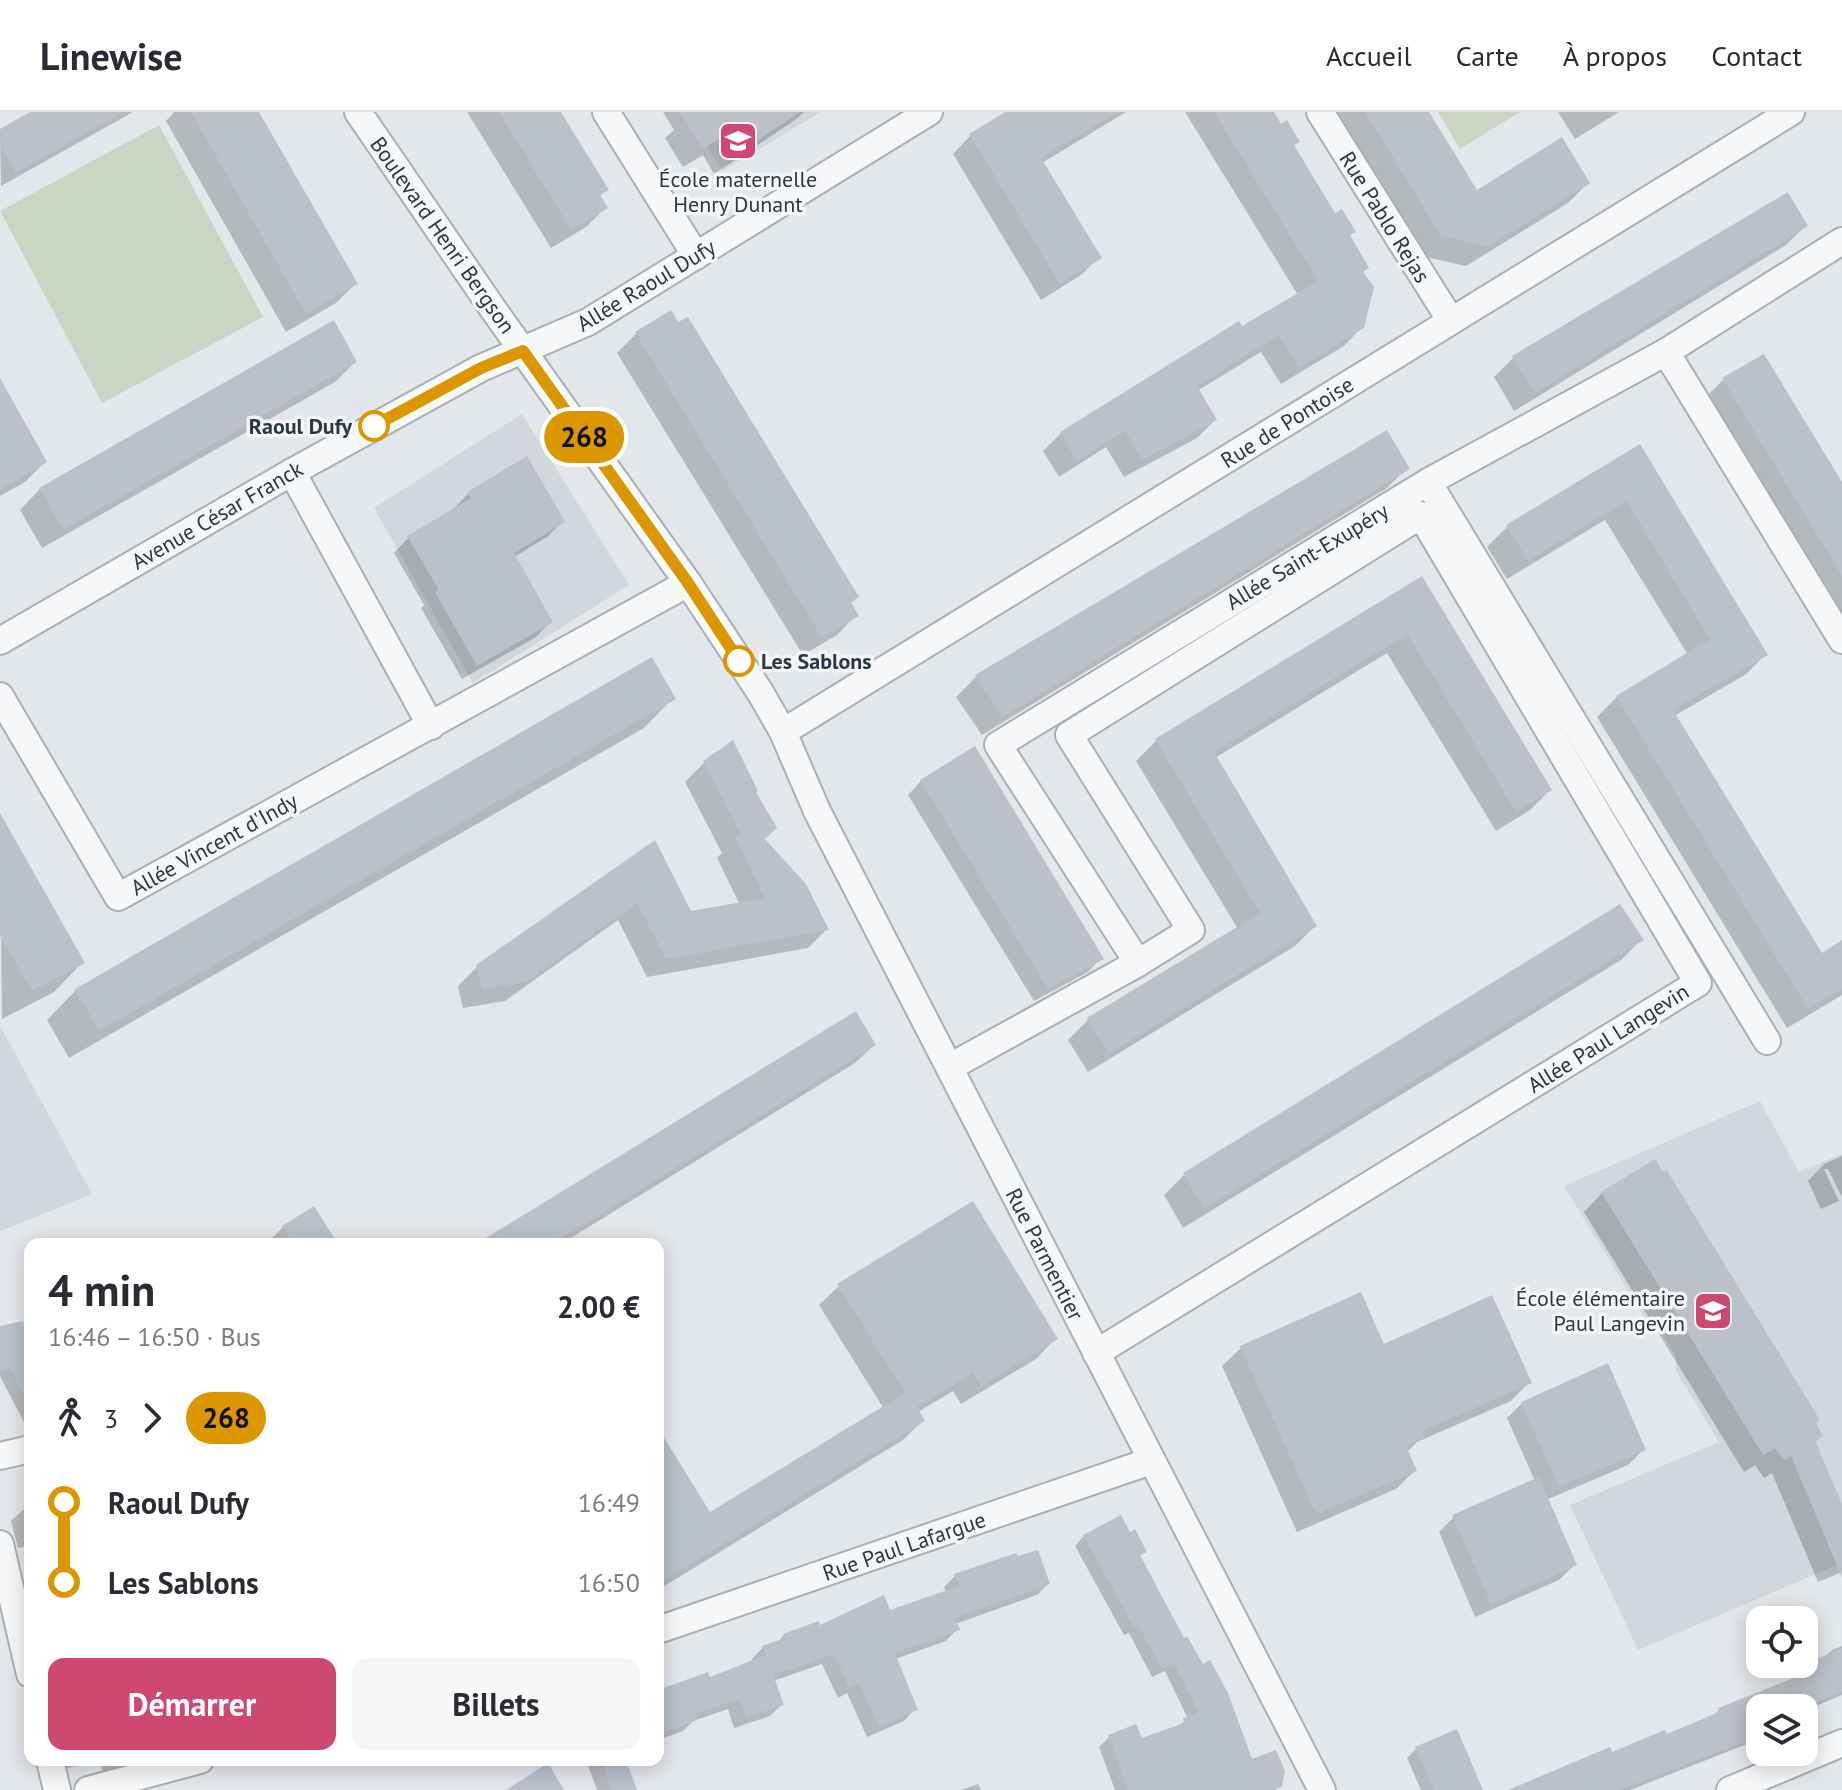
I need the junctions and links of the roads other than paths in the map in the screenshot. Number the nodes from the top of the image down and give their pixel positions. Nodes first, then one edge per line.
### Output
1 (358, 112) edge
2 (606, 112) edge
3 (929, 112) edge
4 (1320, 112) edge
5 (1791, 112) edge
6 (1842, 241) edge
7 (696, 256) junction
8 (1451, 321) junction
9 (523, 351) junction
10 (1666, 352) junction
11 (292, 472) junction
12 (1428, 482) junction
13 (1421, 515) joint
14 (688, 583) junction
15 (1842, 640) edge
16 (0, 641) edge
17 (0, 696) edge
18 (778, 723) junction
19 (431, 726) junction
20 (1138, 963) junction
21 (1767, 1041) dead end
22 (950, 1067) junction
23 (1096, 1353) junction
24 (24, 1450) edge
25 (0, 1456) edge
26 (1151, 1461) junction
27 (0, 1544) edge
28 (664, 1628) edge
29 (24, 1648) edge
30 (1842, 1743) edge
31 (51, 1766) edge
32 (178, 1766) edge
33 (57, 1790) edge
34 (88, 1790) edge
35 (1322, 1790) edge
36 (1730, 1790) edge

1 - 9 street, Boulevard Henri Bergson
2 - 7 street
3 - 7 street, Allée Raoul Dufy
4 - 8 street, Rue Pablo Rejas
5 - 8 street, Rue de Pontoise
6 - 10 street, Allée Saint-Exupéry
7 - 9 street, Allée Raoul Dufy
8 - 18 street, Rue de Pontoise
9 - 11 street, Avenue César Franck
9 - 14 street, Boulevard Henri Bergson
10 - 12 street, Allée Saint-Exupéry
10 - 15 street
11 - 16 street, Avenue César Franck
11 - 19 street
12 - 20 street, Allée Saint-Exupéry
12 - 21 street
13 - 20 street, Allée Saint-Exupéry
13 - 23 street, Allée Paul Langevin
14 - 18 street, Boulevard Henri Bergson
14 - 19 street, Allée Vincent d'Indy
17 - 19 street, Allée Vincent d'Indy
18 - 22 street, Rue Parmentier
20 - 22 street, Allée Saint-Exupéry
22 - 23 street, Rue Parmentier
23 - 26 street, Rue Parmentier
24 - 25 street
26 - 28 street, Rue Paul Lafargue
26 - 35 street, Rue Parmentier
27 - 29 street
30 - 36 street
31 - 33 street
32 - 34 street

